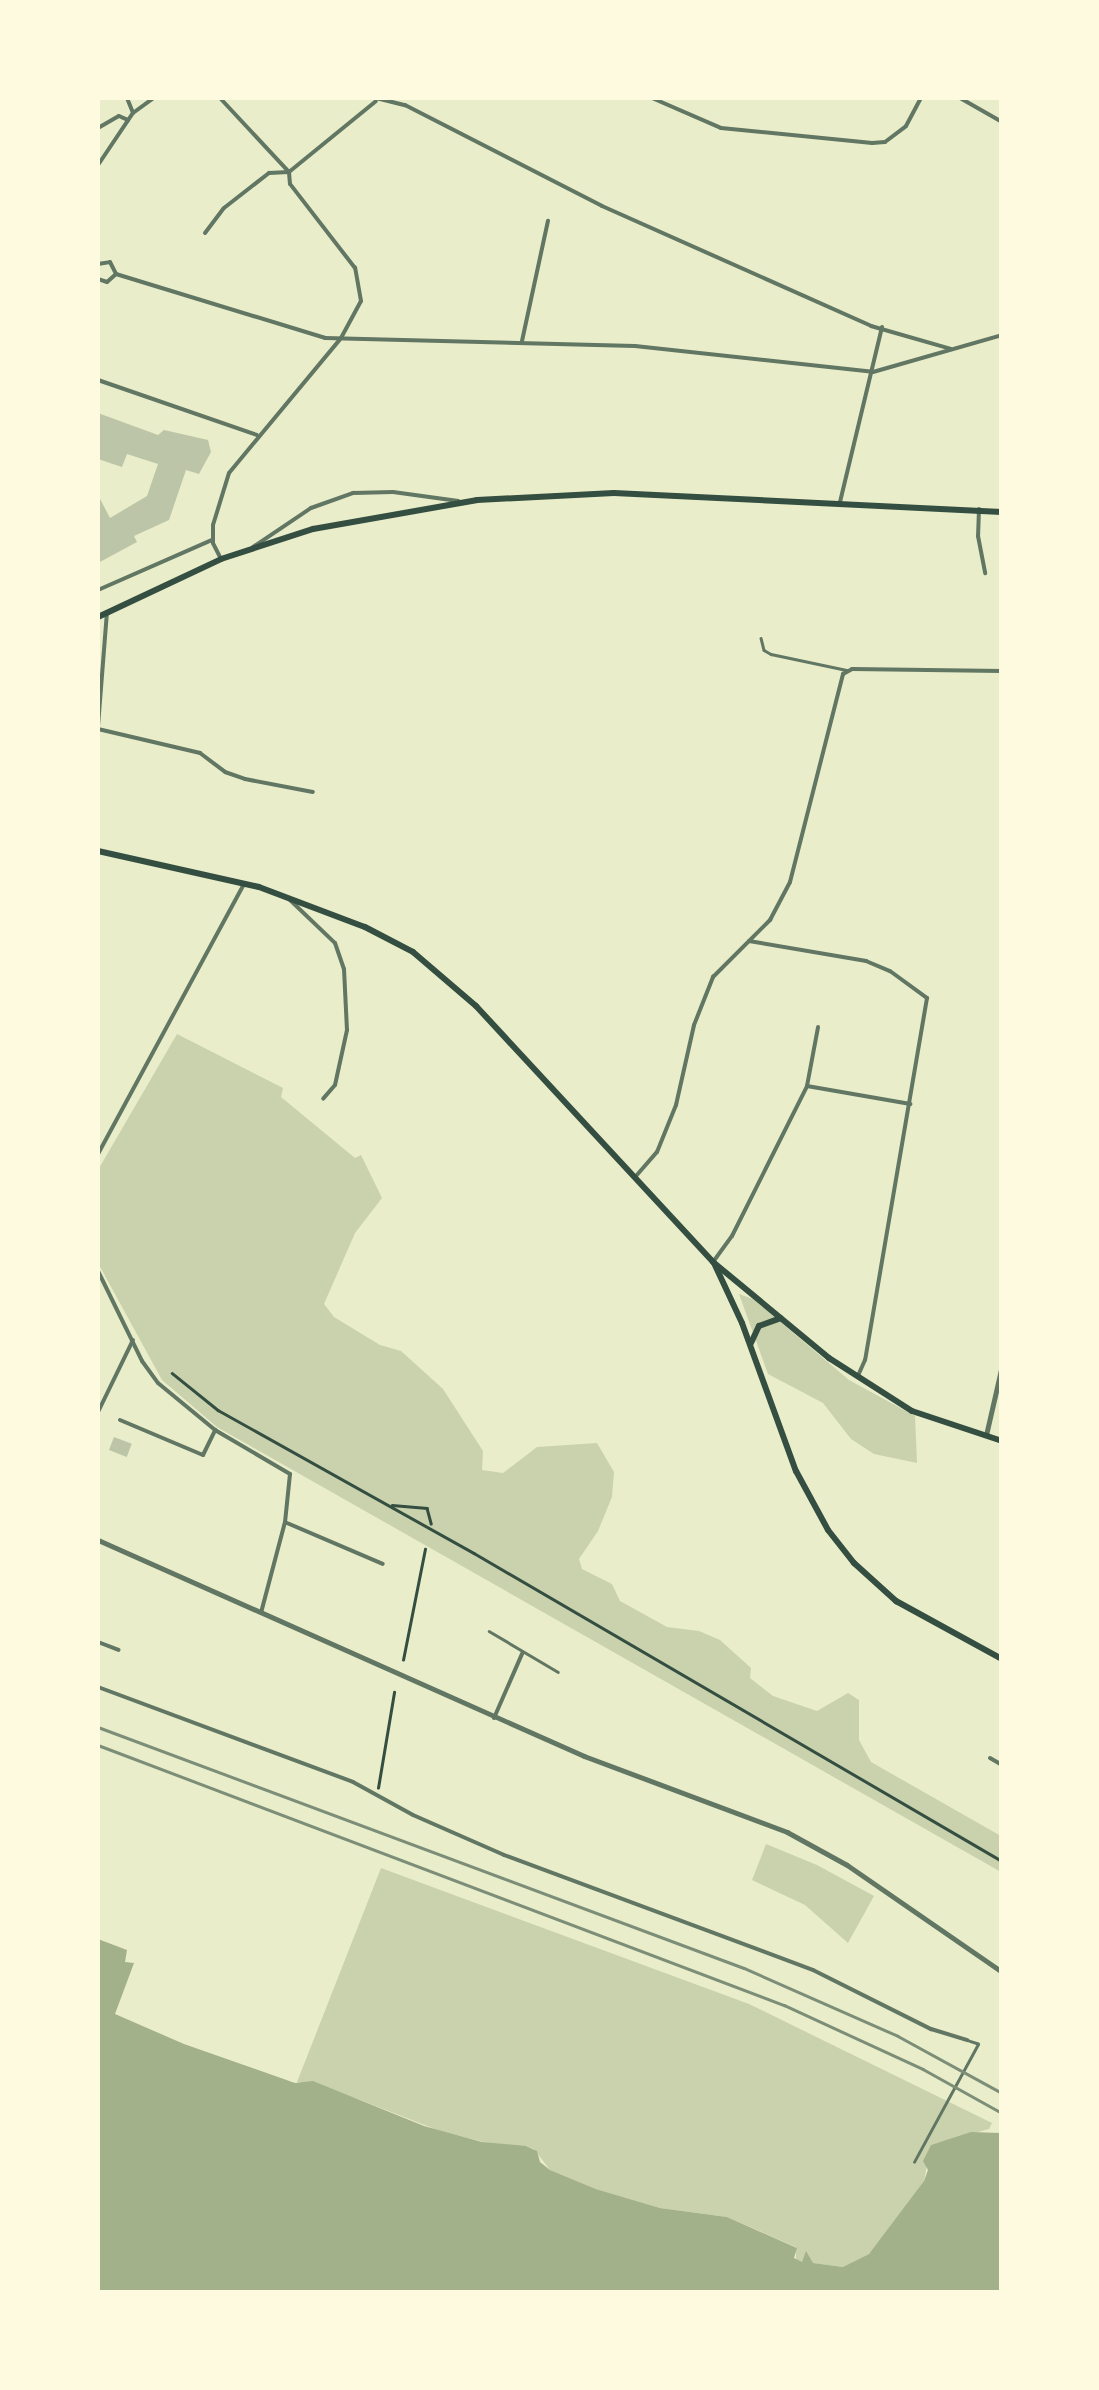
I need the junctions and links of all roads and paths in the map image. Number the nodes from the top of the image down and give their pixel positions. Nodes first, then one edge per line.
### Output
1 (127, 98) edge
2 (154, 98) edge
3 (220, 98) edge
4 (378, 98) edge
5 (652, 98) edge
6 (921, 98) edge
7 (960, 98) edge
8 (133, 113) junction
9 (128, 120) junction
10 (1002, 122) edge
11 (98, 128) edge
12 (98, 166) edge
13 (289, 172) junction
14 (548, 221) dead end
15 (205, 232) dead end
16 (98, 262) edge
17 (116, 274) junction
18 (99, 283) edge
19 (882, 327) junction
20 (1001, 334) edge
21 (341, 338) junction
22 (522, 340) junction
23 (952, 350) junction
24 (872, 372) junction
25 (98, 380) edge
26 (257, 435) junction
27 (463, 502) junction
28 (840, 503) junction
29 (1002, 504) edge
30 (984, 508) junction
31 (1002, 512) edge
32 (212, 540) junction
33 (250, 549) junction
34 (221, 560) junction
35 (985, 573) dead end
36 (98, 590) edge
37 (107, 612) junction
38 (98, 617) edge
39 (761, 638) dead end
40 (852, 669) junction
41 (1002, 671) edge
42 (98, 728) edge
43 (312, 792) dead end
44 (98, 851) edge
45 (244, 882) junction
46 (286, 896) junction
47 (750, 941) junction
48 (818, 1027) dead end
49 (807, 1086) junction
50 (323, 1098) dead end
51 (910, 1104) junction
52 (98, 1154) edge
53 (634, 1177) junction
54 (714, 1262) junction
55 (98, 1271) edge
56 (782, 1318) junction
57 (134, 1339) junction
58 (751, 1346) junction
59 (1002, 1365) edge
60 (172, 1373) dead end
61 (857, 1378) junction
62 (98, 1412) edge
63 (120, 1420) dead end
64 (215, 1430) junction
65 (986, 1437) junction
66 (1002, 1440) edge
67 (392, 1505) dead end
68 (285, 1522) junction
69 (431, 1523) dead end
70 (98, 1540) edge
71 (425, 1548) dead end
72 (383, 1564) dead end
73 (261, 1613) junction
74 (489, 1631) dead end
75 (98, 1642) edge
76 (119, 1650) dead end
77 (522, 1654) junction
78 (1002, 1658) edge
79 (403, 1660) dead end
80 (558, 1672) dead end
81 (98, 1687) edge
82 (394, 1692) dead end
83 (494, 1718) junction
84 (990, 1758) dead end
85 (1002, 1765) edge
86 (378, 1795) junction
87 (1002, 1861) edge
88 (1002, 1972) edge
89 (967, 2040) joint
90 (914, 2162) dead end

1 - 8 street
2 - 8 street
3 - 13 street
4 - 13 street
4 - 19 street
5 - 6 street
7 - 10 street
8 - 9 street
9 - 11 street
9 - 12 street
13 - 15 street
13 - 21 street
14 - 22 street
16 - 17 street
17 - 18 street
17 - 21 street
19 - 23 street
19 - 24 street
20 - 23 street
21 - 22 street
21 - 26 street
22 - 24 street
23 - 24 street
24 - 28 street
25 - 26 street
26 - 32 street
27 - 28 main road
27 - 33 main road
27 - 33 street
28 - 30 main road
29 - 30 main road
30 - 31 main road
30 - 35 street
32 - 34 street
32 - 36 street
33 - 34 main road
34 - 37 main road
37 - 38 main road
37 - 42 street
39 - 40 lane
40 - 41 street
40 - 47 street
42 - 43 street
44 - 45 main road
45 - 46 main road
45 - 52 street
46 - 50 street
46 - 53 main road
47 - 51 street
47 - 53 street
48 - 49 street
49 - 51 street
49 - 54 street
51 - 61 street
53 - 54 main road
54 - 56 main road
54 - 58 main road
55 - 57 street
56 - 58 main road
56 - 61 main road
57 - 62 street
57 - 64 street
58 - 78 main road
59 - 65 street
60 - 87 path
61 - 65 main road
63 - 64 street
64 - 68 street
65 - 66 main road
67 - 69 path
68 - 72 street
68 - 73 street
70 - 73 street
71 - 79 path
73 - 83 street
74 - 77 lane
75 - 76 street
77 - 80 lane
77 - 83 street
81 - 86 street
82 - 86 path
83 - 88 street
84 - 85 street
86 - 89 street
89 - 90 lane

